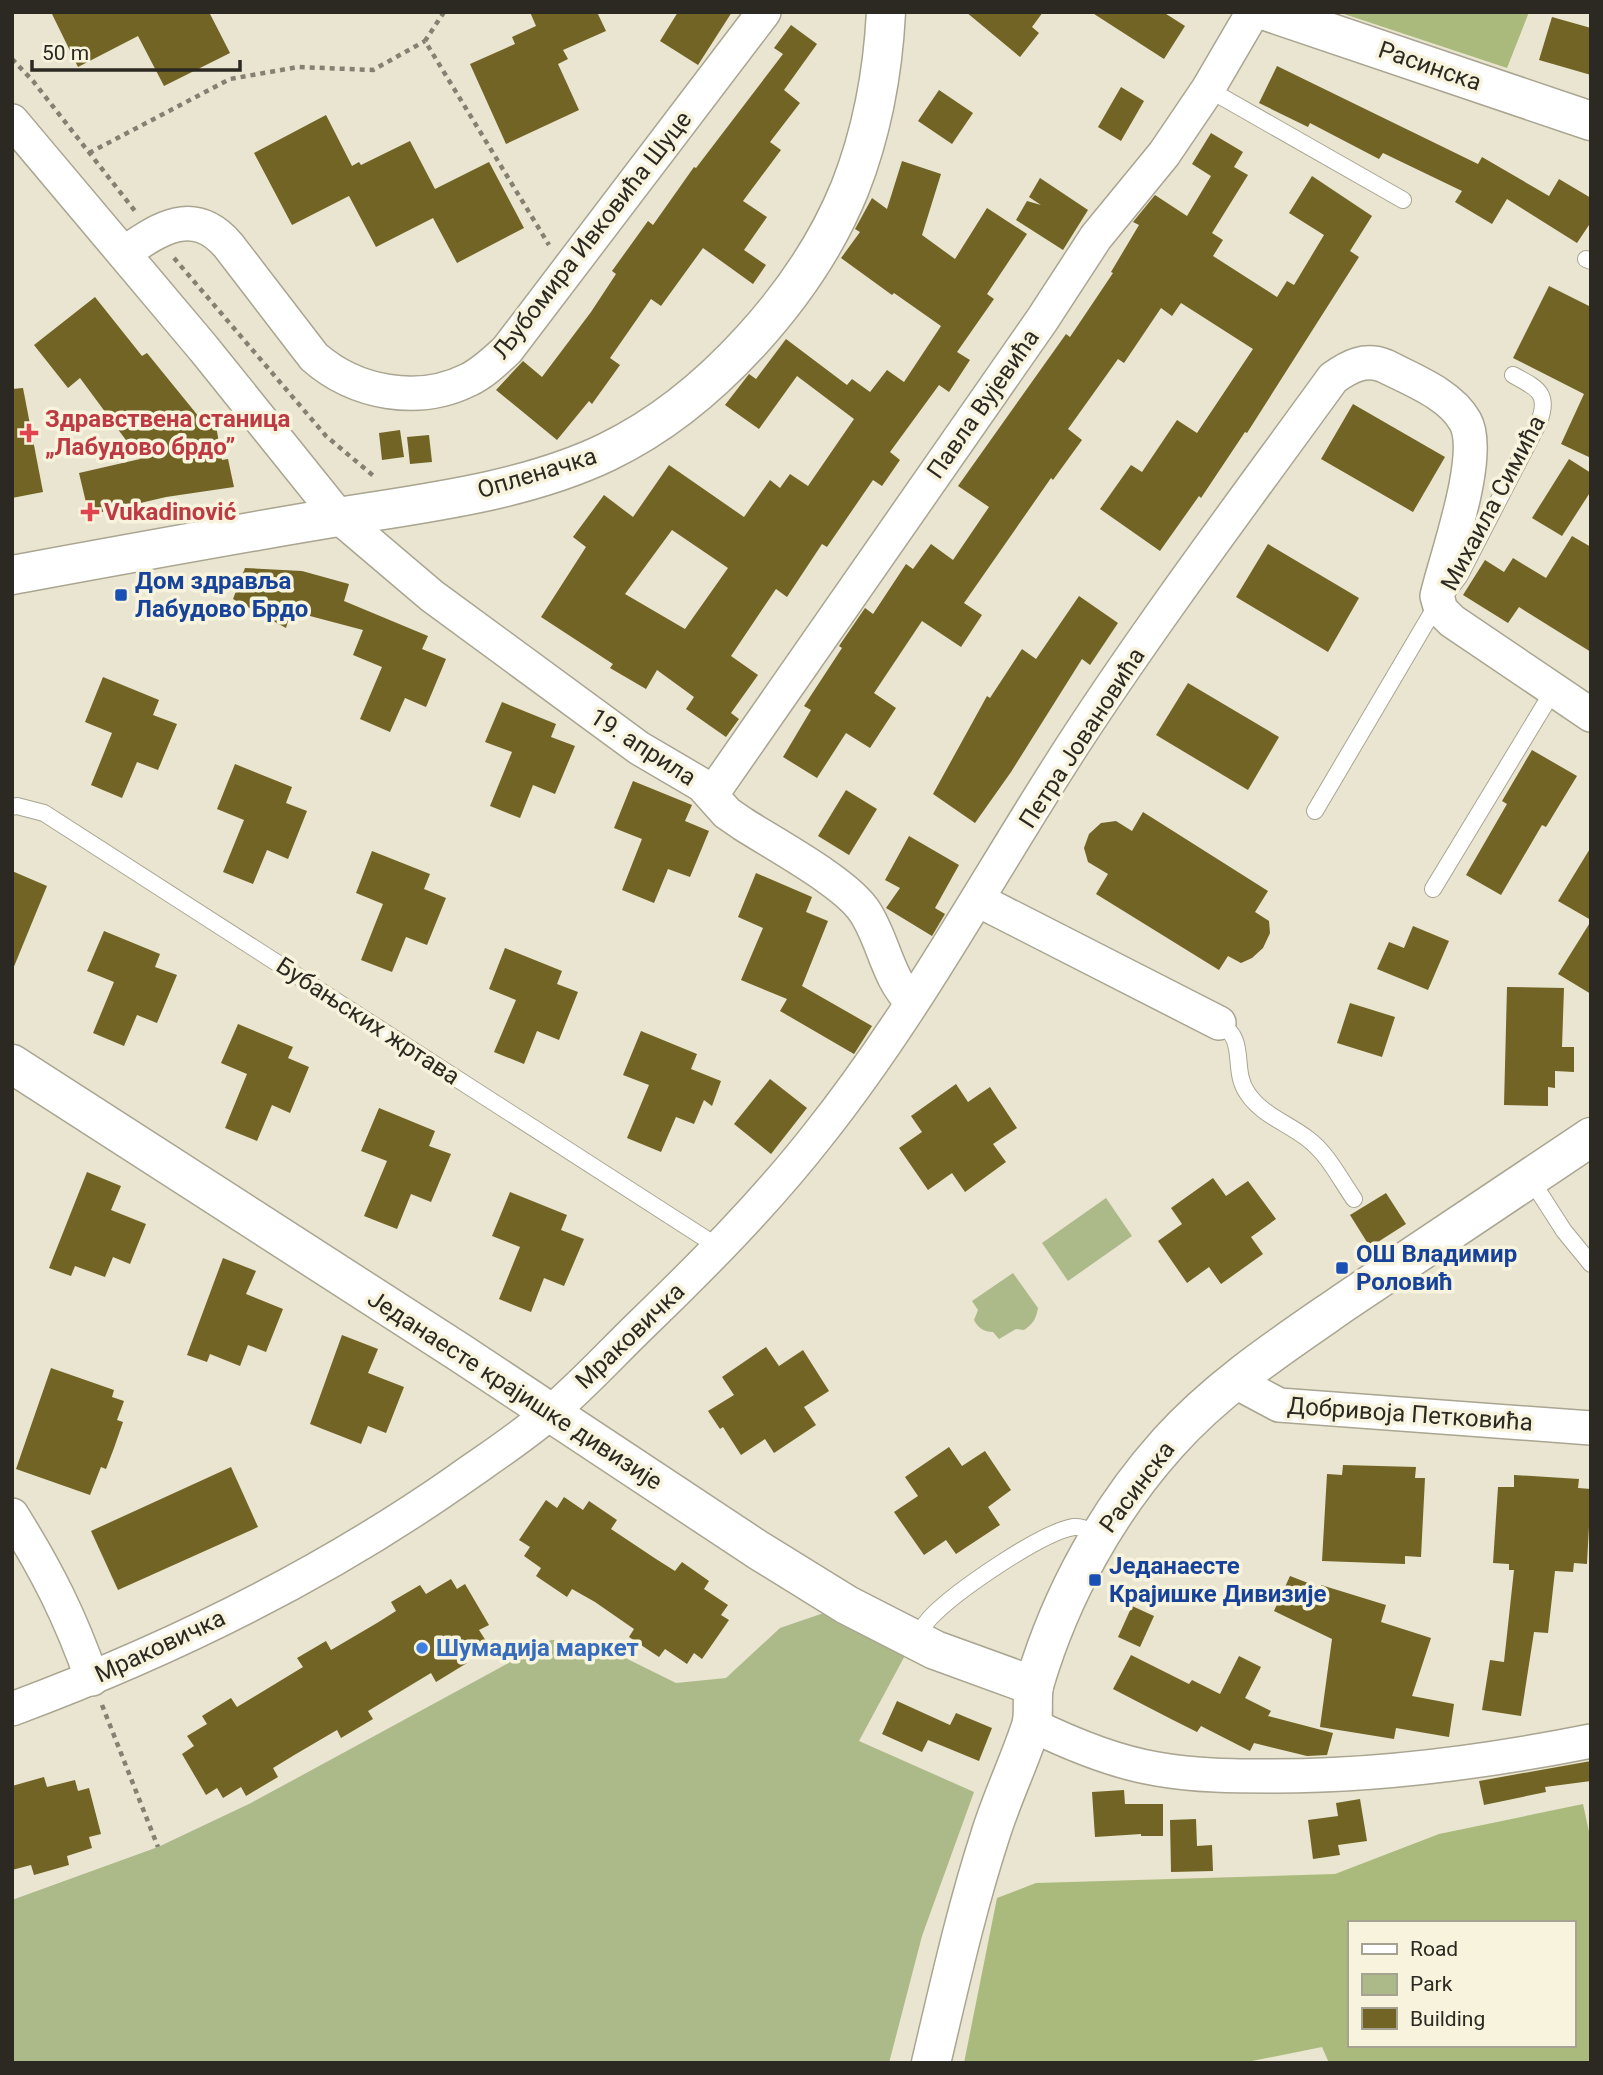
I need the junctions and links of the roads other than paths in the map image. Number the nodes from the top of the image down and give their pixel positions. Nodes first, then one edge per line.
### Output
1 (764, 12) edge
2 (886, 12) edge
3 (1253, 12) edge
4 (1269, 12) edge
5 (1208, 89) junction
6 (12, 121) edge
7 (1591, 121) edge
8 (1403, 200) dead end
9 (124, 253) junction
10 (1353, 365) joint
11 (1513, 375) dead end
12 (339, 517) junction
13 (12, 575) edge
14 (1438, 603) junction
15 (1553, 691) junction
16 (1591, 715) edge
17 (712, 794) junction
18 (12, 807) edge
19 (1315, 811) dead end
20 (1433, 889) dead end
21 (978, 900) junction
22 (912, 1002) junction
23 (1220, 1023) joint
24 (12, 1064) edge
25 (1591, 1138) edge
26 (1530, 1178) junction
27 (1354, 1199) dead end
28 (720, 1248) junction
29 (1591, 1264) edge
30 (1234, 1381) junction
31 (550, 1413) junction
32 (1591, 1428) edge
33 (12, 1515) edge
34 (1100, 1534) junction
35 (914, 1640) junction
36 (92, 1679) junction
37 (1034, 1686) junction
38 (12, 1709) edge
39 (1032, 1725) junction
40 (1591, 1741) edge
41 (931, 2063) edge

1 - 9 street, Љубомира Ивковића Шуце
2 - 12 street, Опленачка
3 - 5 street, Павла Вујевића
4 - 7 street, Расинска
5 - 8 lane
5 - 17 street, Павла Вујевића
6 - 9 street
9 - 12 street
10 - 14 street, Михаила Симића
10 - 21 street, Петра Јовановића
11 - 14 lane, Михаила Симића
12 - 13 street, Опленачка
12 - 17 street, 19. априла
14 - 15 street, Михаила Симића
14 - 19 lane
15 - 16 street, Михаила Симића
15 - 20 lane
17 - 22 street, 19. априла
18 - 28 lane, Бубањских жртава
21 - 22 street, Мраковичка
21 - 23 street
22 - 28 street, Мраковичка
23 - 27 lane
24 - 31 street, Једанаесте крајишке дивизије
25 - 26 street, Расинска
26 - 29 lane
26 - 30 street, Расинска
28 - 31 street, Мраковичка
30 - 32 street, Добривоја Петковића
30 - 34 street, Расинска
31 - 35 street, Једанаесте крајишке дивизије
31 - 36 street, Мраковичка
33 - 36 street
34 - 35 lane
34 - 37 street, Расинска
35 - 37 street, Једанаесте крајишке дивизије
36 - 38 street, Мраковичка
37 - 39 street, Расинска
39 - 40 street
39 - 41 street, Расинска

